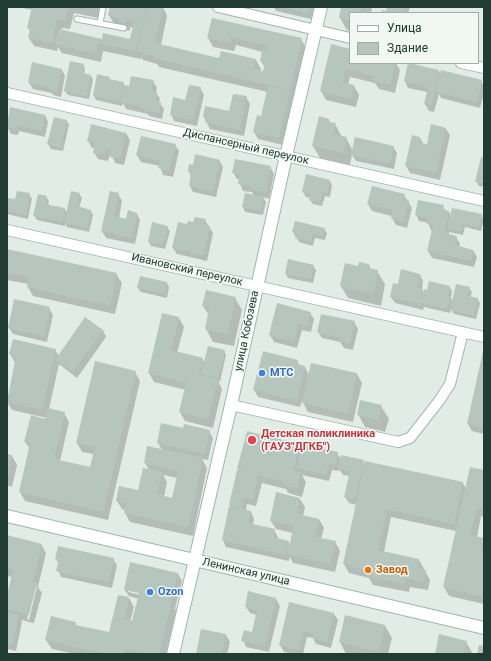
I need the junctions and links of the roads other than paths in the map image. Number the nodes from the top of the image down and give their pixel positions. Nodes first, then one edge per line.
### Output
1 (103, 7) edge
2 (218, 7) edge
3 (321, 7) edge
4 (77, 19) dead end
5 (100, 23) junction
6 (124, 28) dead end
7 (315, 30) junction
8 (349, 38) edge
9 (466, 64) edge
10 (484, 68) edge
11 (7, 93) edge
12 (286, 156) junction
13 (484, 201) edge
14 (7, 230) edge
15 (257, 286) junction
16 (463, 332) junction
17 (484, 337) edge
18 (231, 405) junction
19 (7, 516) edge
20 (194, 560) junction
21 (484, 628) edge
22 (173, 654) edge

1 - 5 lane
2 - 7 street
3 - 7 main road, улица Кобозева
4 - 5 lane
5 - 6 lane
7 - 8 street
7 - 12 main road, улица Кобозева
9 - 10 street
11 - 12 street, Диспансерный переулок
12 - 13 street, Диспансерный переулок
12 - 15 main road, улица Кобозева
14 - 15 street, Ивановский переулок
15 - 16 street, Ивановский переулок
15 - 18 main road, улица Кобозева
16 - 17 street, Ивановский переулок
16 - 18 street
18 - 20 main road, улица Кобозева
19 - 20 main road, Ленинская улица
20 - 21 main road, Ленинская улица
20 - 22 main road, улица Кобозева

